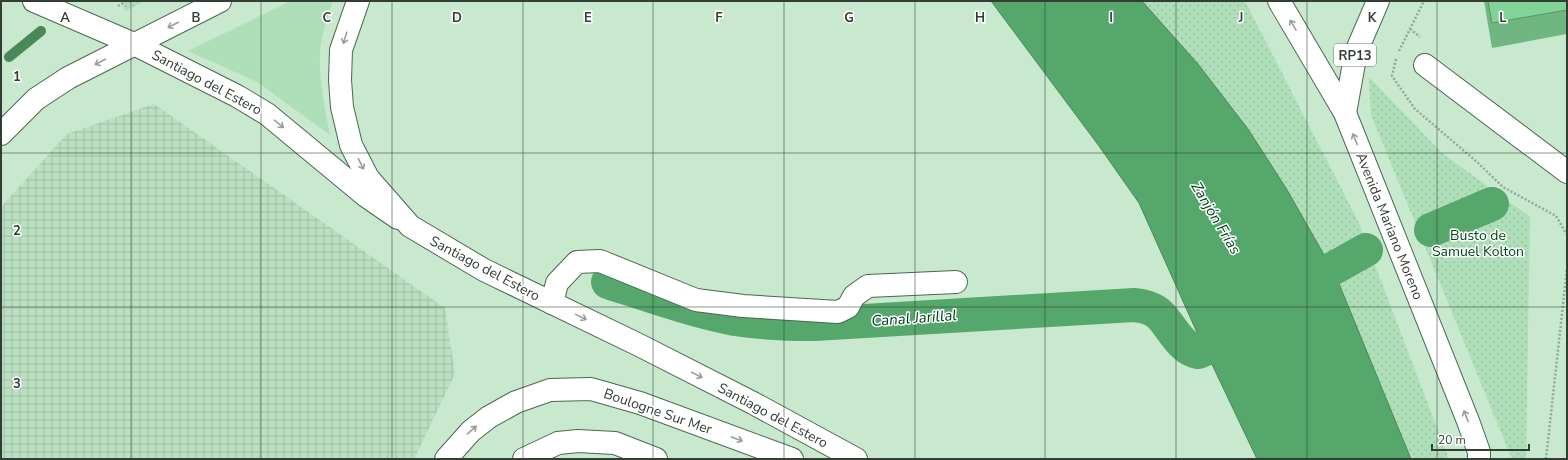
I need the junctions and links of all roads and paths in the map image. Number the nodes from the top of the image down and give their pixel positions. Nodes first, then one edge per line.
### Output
1 (34, 1) edge
2 (126, 1) edge
3 (220, 1) edge
4 (358, 1) edge
5 (1279, 1) edge
6 (1378, 1) edge
7 (90, 24) junction
8 (134, 44) junction
9 (1425, 65) dead end
10 (1344, 113) junction
11 (1, 134) edge
12 (1567, 172) edge
13 (410, 226) junction
14 (1567, 268) edge
15 (956, 282) dead end
16 (552, 303) junction
17 (1480, 457) edge
18 (446, 459) edge
19 (524, 459) edge
20 (656, 459) edge
21 (792, 459) edge
22 (856, 459) edge
23 (1546, 459) edge

1 - 7 main road, Santiago del Estero
2 - 7 path
3 -> 8 main road
4 -> 13 main road
10 -> 5 main road, Avenida Mariano Moreno
6 - 10 main road, RP13
7 - 8 main road, Santiago del Estero
8 -> 11 main road
8 -> 13 main road, Santiago del Estero
9 - 12 main road
17 -> 10 main road, Avenida Mariano Moreno
13 - 16 main road, Santiago del Estero
14 - 23 path
15 - 16 main road
16 -> 22 main road, Santiago del Estero
18 -> 21 main road, Boulogne Sur Mer
19 - 20 main road

